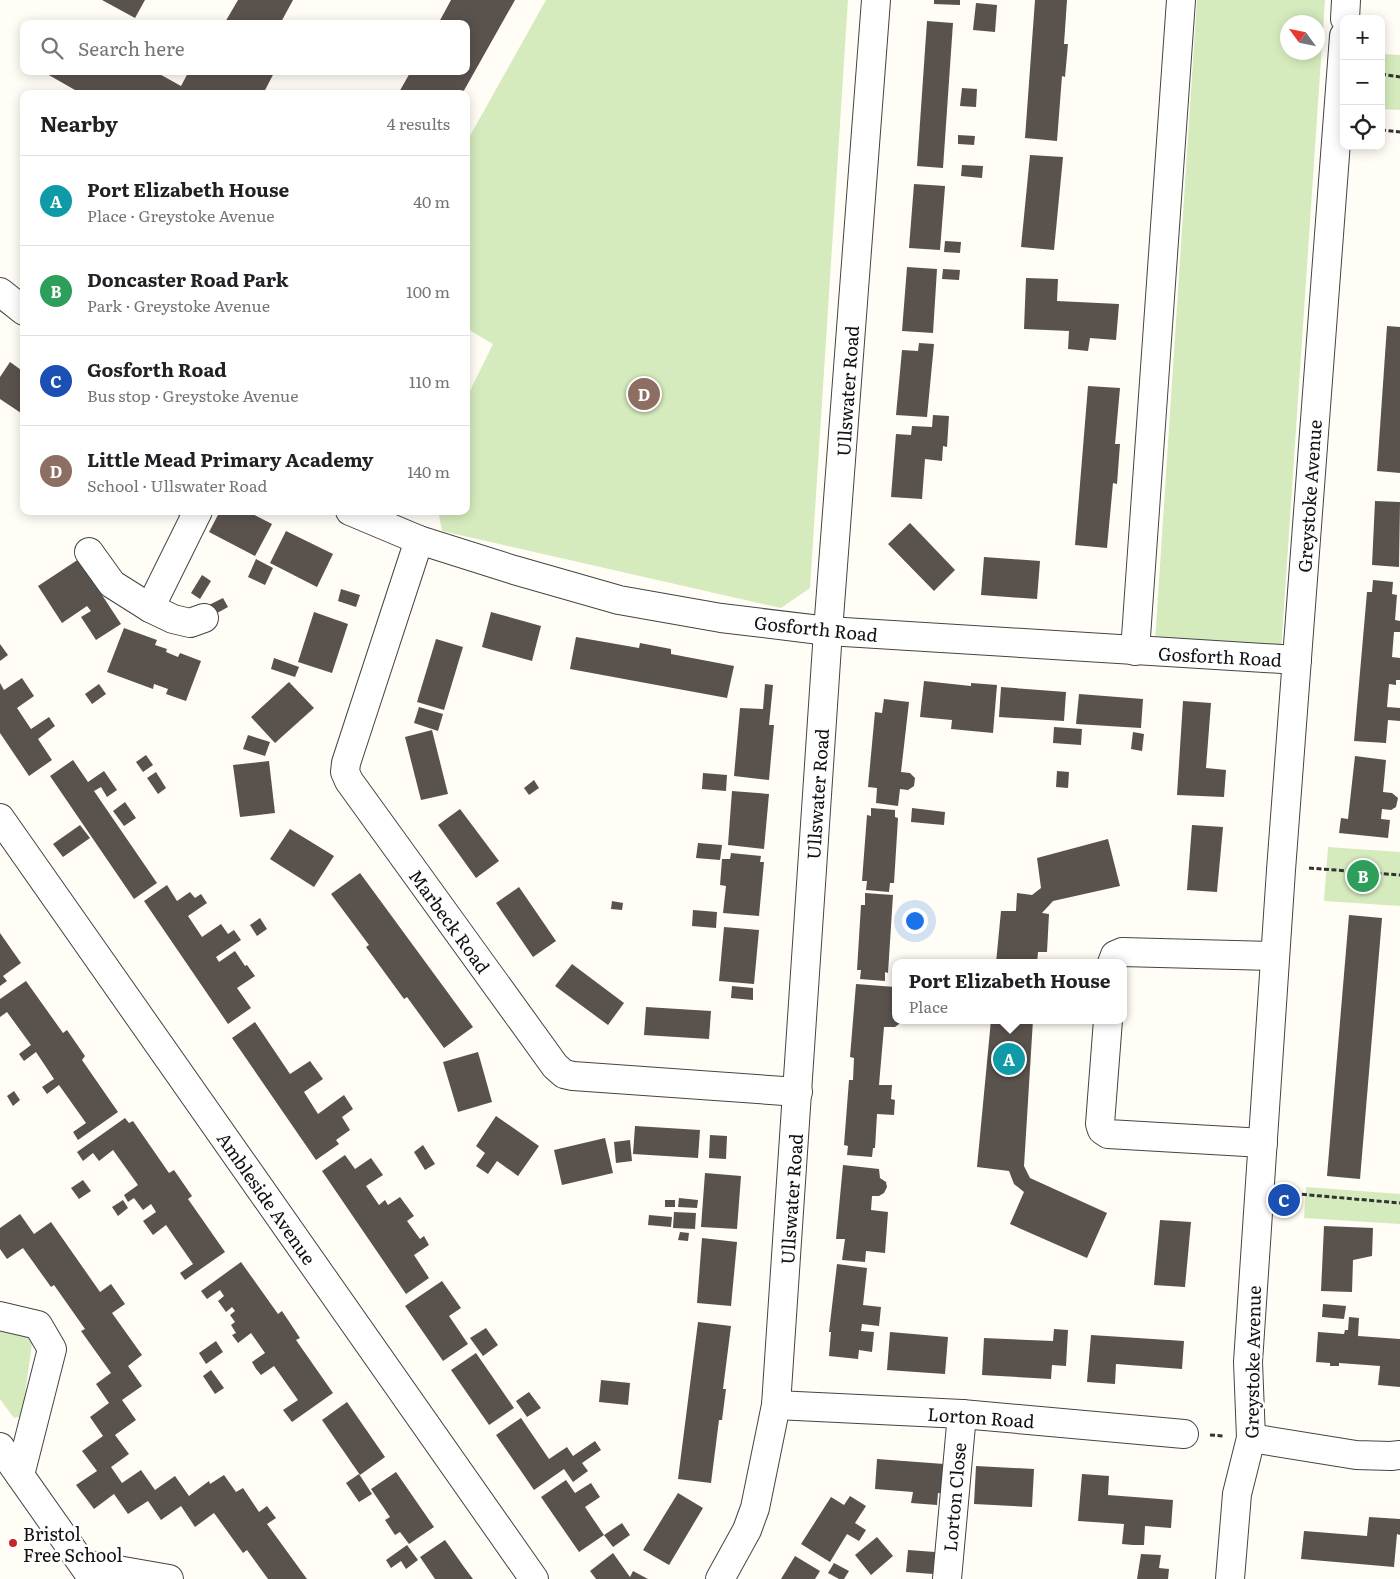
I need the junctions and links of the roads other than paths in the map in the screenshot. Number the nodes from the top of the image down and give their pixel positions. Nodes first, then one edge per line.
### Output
1 (876, 0) edge
2 (1181, 0) edge
3 (1346, 0) edge
4 (1345, 15) edge
5 (1342, 60) edge
6 (0, 292) edge
7 (20, 308) edge
8 (196, 515) edge
9 (360, 515) edge
10 (419, 540) junction
11 (89, 552) dead end
12 (150, 608) junction
13 (204, 618) dead end
14 (828, 631) junction
15 (1136, 651) junction
16 (1297, 660) junction
17 (0, 818) edge
18 (1275, 956) junction
19 (1114, 959) edge
20 (1108, 1024) edge
21 (798, 1092) junction
22 (1263, 1143) junction
23 (0, 1316) edge
24 (776, 1406) junction
25 (962, 1414) junction
26 (1184, 1434) road end
27 (1251, 1438) junction
28 (0, 1447) edge
29 (1400, 1455) edge
30 (20, 1475) junction
31 (88, 1572) edge
32 (170, 1579) edge
33 (534, 1579) edge
34 (720, 1579) edge
35 (946, 1579) edge
36 (1230, 1579) edge

1 - 14 street, Ullswater Road
2 - 15 street
3 - 4 street
5 - 16 street, Greystoke Avenue
6 - 7 street
8 - 12 street
9 - 10 street, Gosforth Road
10 - 14 street, Gosforth Road
10 - 21 street, Marbeck Road
11 - 12 street
12 - 13 street
14 - 15 street, Gosforth Road
14 - 21 street, Ullswater Road
15 - 16 street, Gosforth Road
16 - 18 street, Greystoke Avenue
17 - 33 street, Ambleside Avenue
18 - 19 street
18 - 22 street, Greystoke Avenue
20 - 22 street
21 - 24 street, Ullswater Road
22 - 27 street, Greystoke Avenue
23 - 30 street
24 - 25 street, Lorton Road
24 - 34 street, Ullswater Road
25 - 26 street, Lorton Road
25 - 35 street, Lorton Close
27 - 29 street
27 - 36 street, Greystoke Avenue
28 - 30 street
30 - 31 street
31 - 32 street

